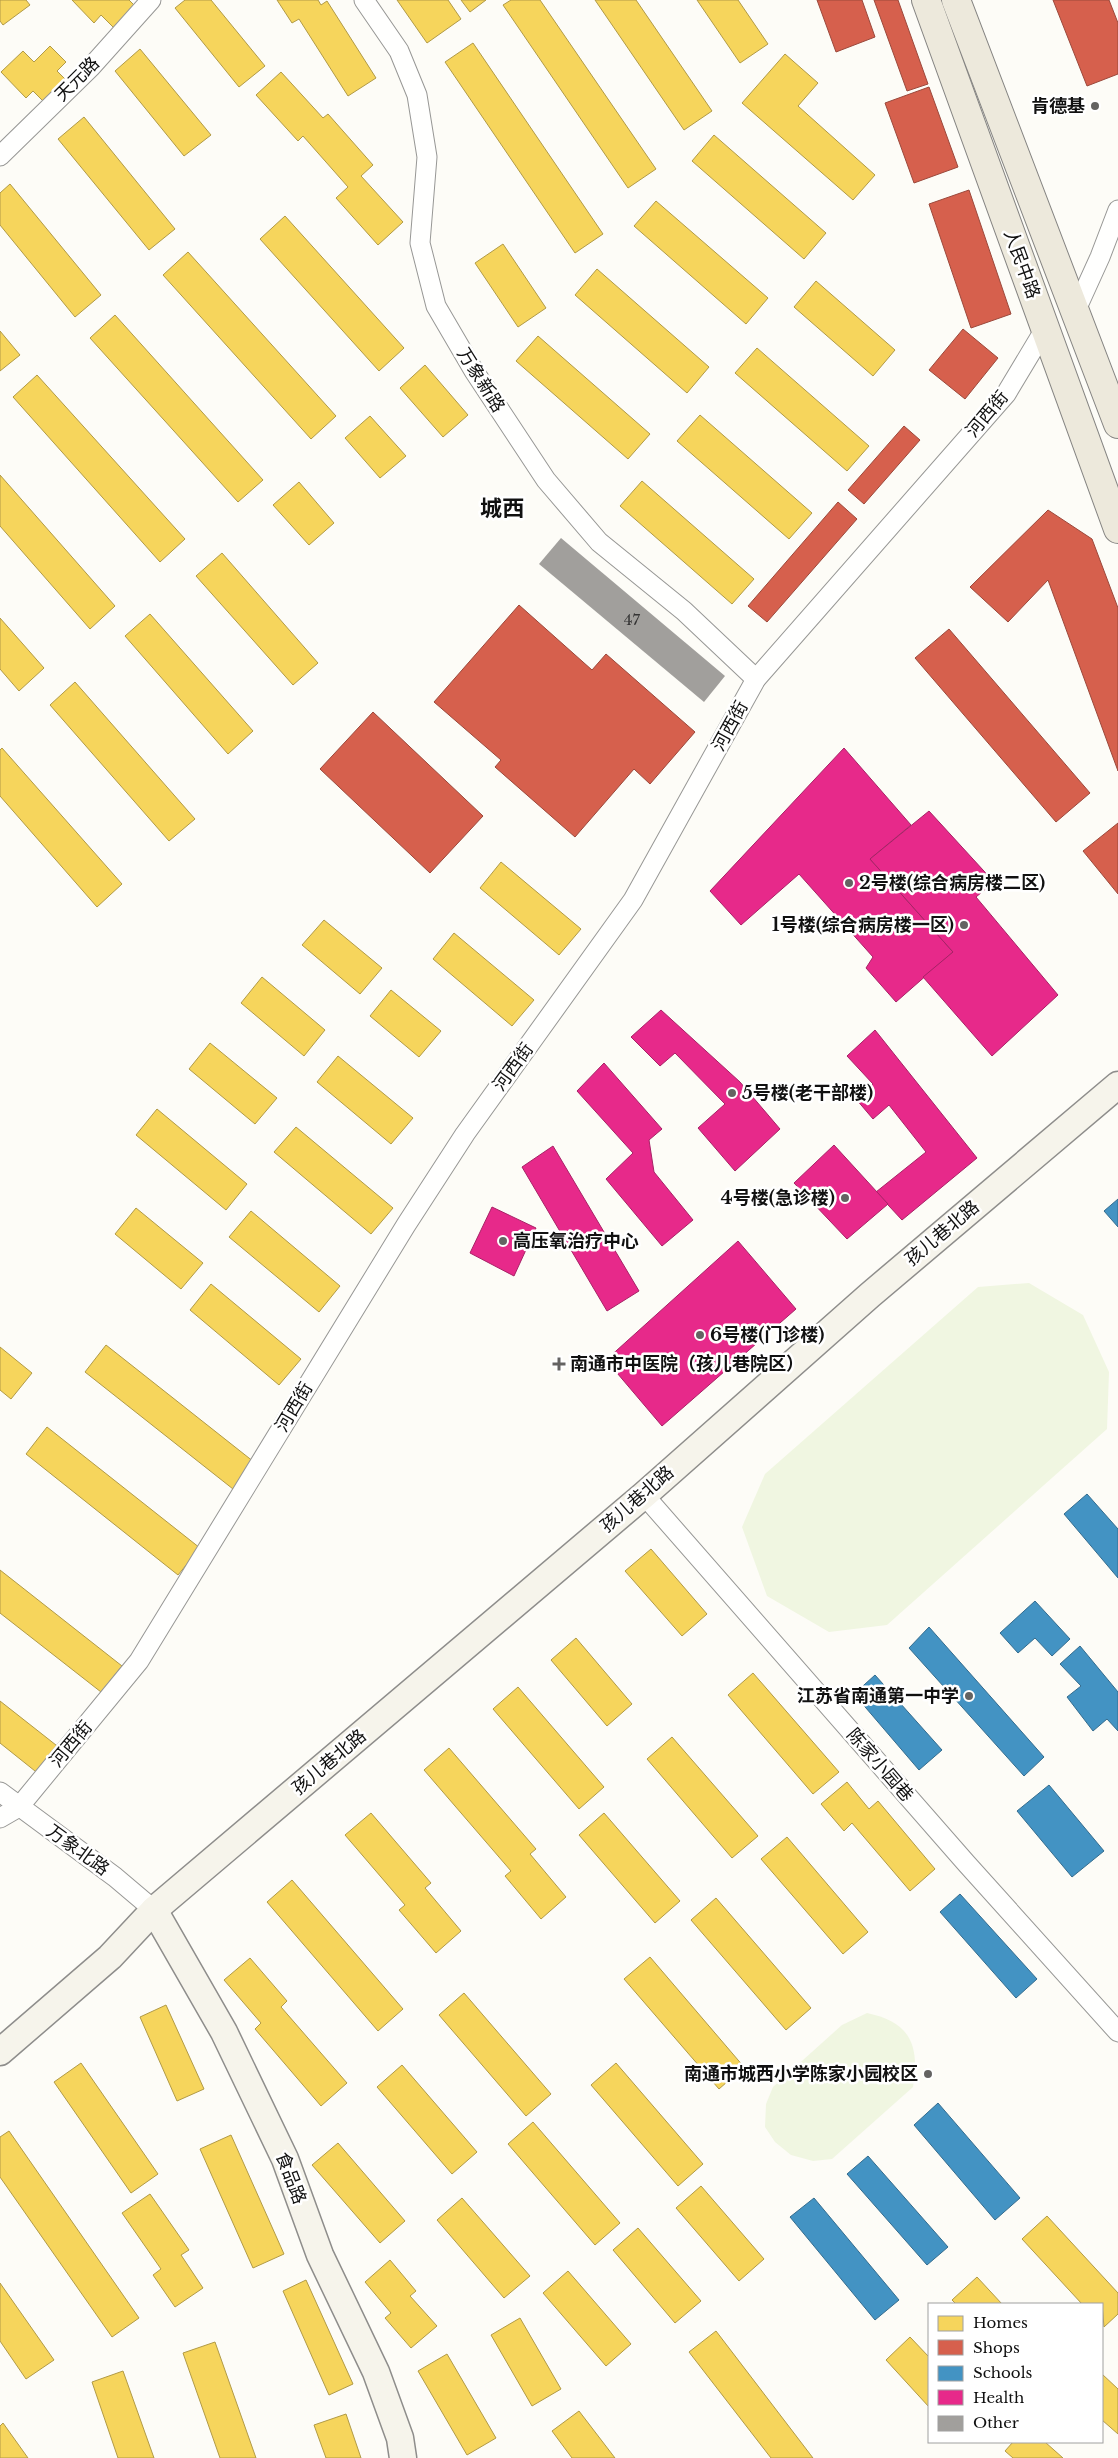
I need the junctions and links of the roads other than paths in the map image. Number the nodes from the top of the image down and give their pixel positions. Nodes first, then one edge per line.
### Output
1 (151, 0) edge
2 (364, 0) edge
3 (926, 0) edge
4 (956, 0) edge
5 (0, 156) edge
6 (1118, 210) edge
7 (1075, 312) junction
8 (1045, 329) junction
9 (1118, 424) edge
10 (1118, 529) edge
11 (756, 679) junction
12 (1118, 1086) edge
13 (644, 1495) junction
14 (0, 1792) edge
15 (19, 1807) junction
16 (0, 1818) edge
17 (154, 1910) junction
18 (0, 2029) edge
19 (1118, 2032) edge
20 (0, 2052) edge
21 (404, 2458) edge

1 - 5 street, 天元路
2 - 11 street, 万象新路
3 - 8 main road, 人民中路
4 - 7 main road, 人民中路
6 - 7 street
7 - 9 main road, 人民中路
8 - 10 main road, 人民中路
8 - 11 street, 河西街
11 - 15 street, 河西街
12 - 13 main road, 孩儿巷北路
13 - 17 main road, 孩儿巷北路
13 - 19 street, 陈家小园巷
14 - 15 street, 万象北路
15 - 16 street, 河西街
15 - 17 street, 万象北路
17 - 18 main road, 孩儿巷北路
17 - 20 main road, 孩儿巷北路
17 - 21 main road, 食品路

